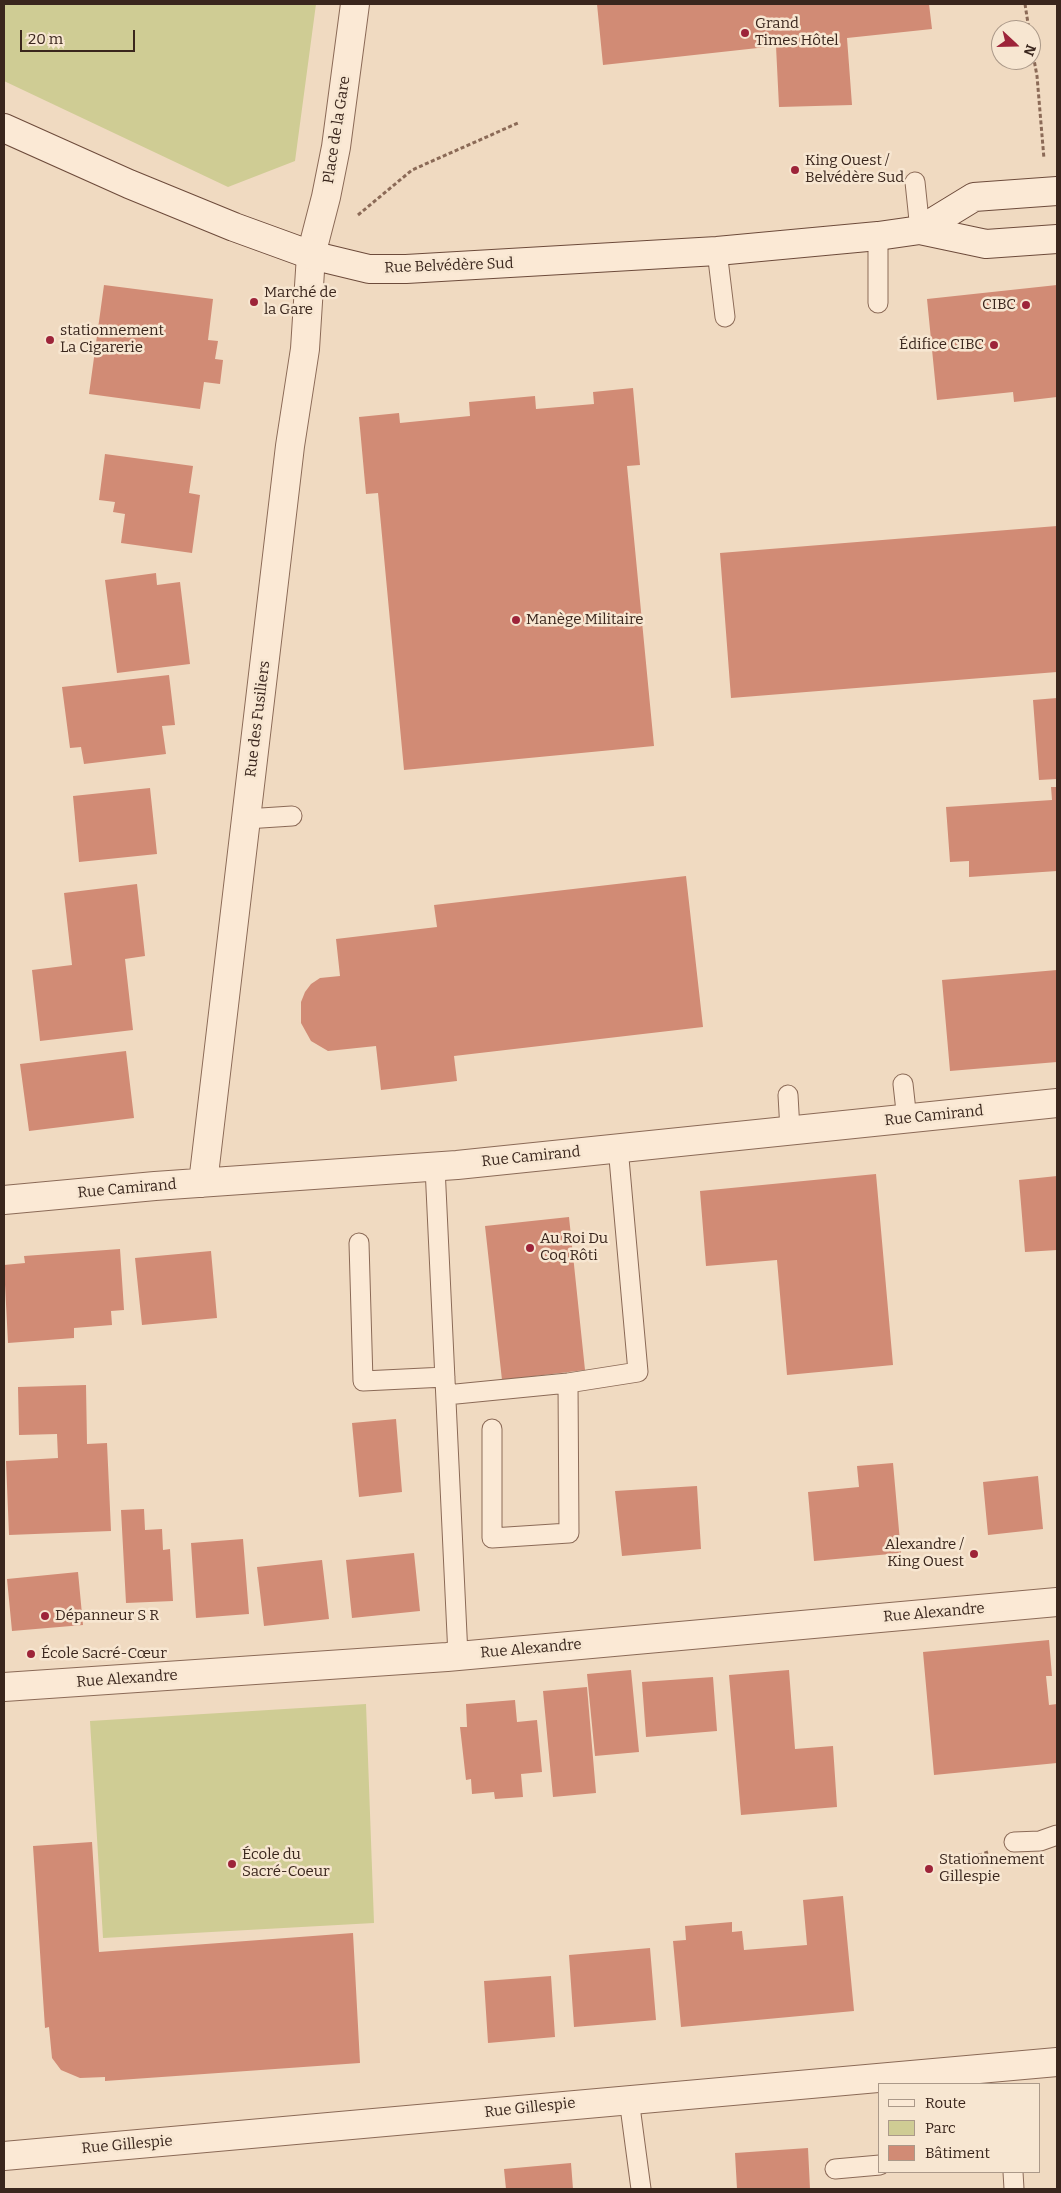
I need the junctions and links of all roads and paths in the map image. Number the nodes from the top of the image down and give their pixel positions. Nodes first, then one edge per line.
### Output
1 (356, 4) edge
2 (1025, 4) edge
3 (1027, 20) edge
4 (1035, 70) edge
5 (518, 123) dead end
6 (4, 128) edge
7 (915, 182) dead end
8 (1052, 192) edge
9 (354, 218) dead end
10 (920, 230) junction
11 (878, 236) junction
12 (1057, 239) edge
13 (717, 251) junction
14 (311, 255) junction
15 (878, 303) dead end
16 (725, 317) dead end
17 (292, 816) dead end
18 (246, 819) junction
19 (903, 1084) dead end
20 (788, 1095) dead end
21 (1057, 1103) edge
22 (907, 1120) junction
23 (790, 1130) junction
24 (618, 1147) junction
25 (435, 1167) junction
26 (203, 1183) junction
27 (4, 1200) edge
28 (359, 1244) dead end
29 (568, 1383) junction
30 (446, 1386) junction
31 (492, 1429) dead end
32 (1057, 1602) edge
33 (458, 1656) junction
34 (4, 1687) edge
35 (1057, 1835) edge
36 (1014, 1842) dead end
37 (1057, 2062) edge
38 (1004, 2075) edge
39 (878, 2083) edge
40 (879, 2083) edge
41 (629, 2099) junction
42 (4, 2156) edge
43 (878, 2165) edge
44 (835, 2169) dead end
45 (1012, 2173) edge
46 (641, 2189) edge
47 (1014, 2189) edge

1 - 14 street, Place de la Gare
2 - 3 path
4 - 8 path
5 - 9 path
6 - 14 street, Rue Belvédère Sud
7 - 10 lane
8 - 10 street, Rue Belvédère Sud
10 - 11 street, Rue Belvédère Sud
10 - 12 street, Rue Belvédère Sud
11 - 13 street, Rue Belvédère Sud
11 - 15 lane
13 - 14 street, Rue Belvédère Sud
13 - 16 lane
14 - 18 street, Rue des Fusiliers
17 - 18 lane
18 - 26 street, Rue des Fusiliers
19 - 22 lane
20 - 23 lane
21 - 22 street, Rue Camirand
22 - 23 street, Rue Camirand
23 - 24 street, Rue Camirand
24 - 25 street, Rue Camirand
24 - 29 lane
25 - 26 street, Rue Camirand
25 - 30 lane
26 - 27 street, Rue Camirand
28 - 30 lane
29 - 30 lane
29 - 31 lane
30 - 33 lane
32 - 33 street, Rue Alexandre
33 - 34 street, Rue Alexandre
35 - 36 lane
37 - 38 street, Rue Gillespie
38 - 40 street, Rue Gillespie
39 - 41 street, Rue Gillespie
41 - 42 street, Rue Gillespie
41 - 46 lane
43 - 44 lane
45 - 47 lane

